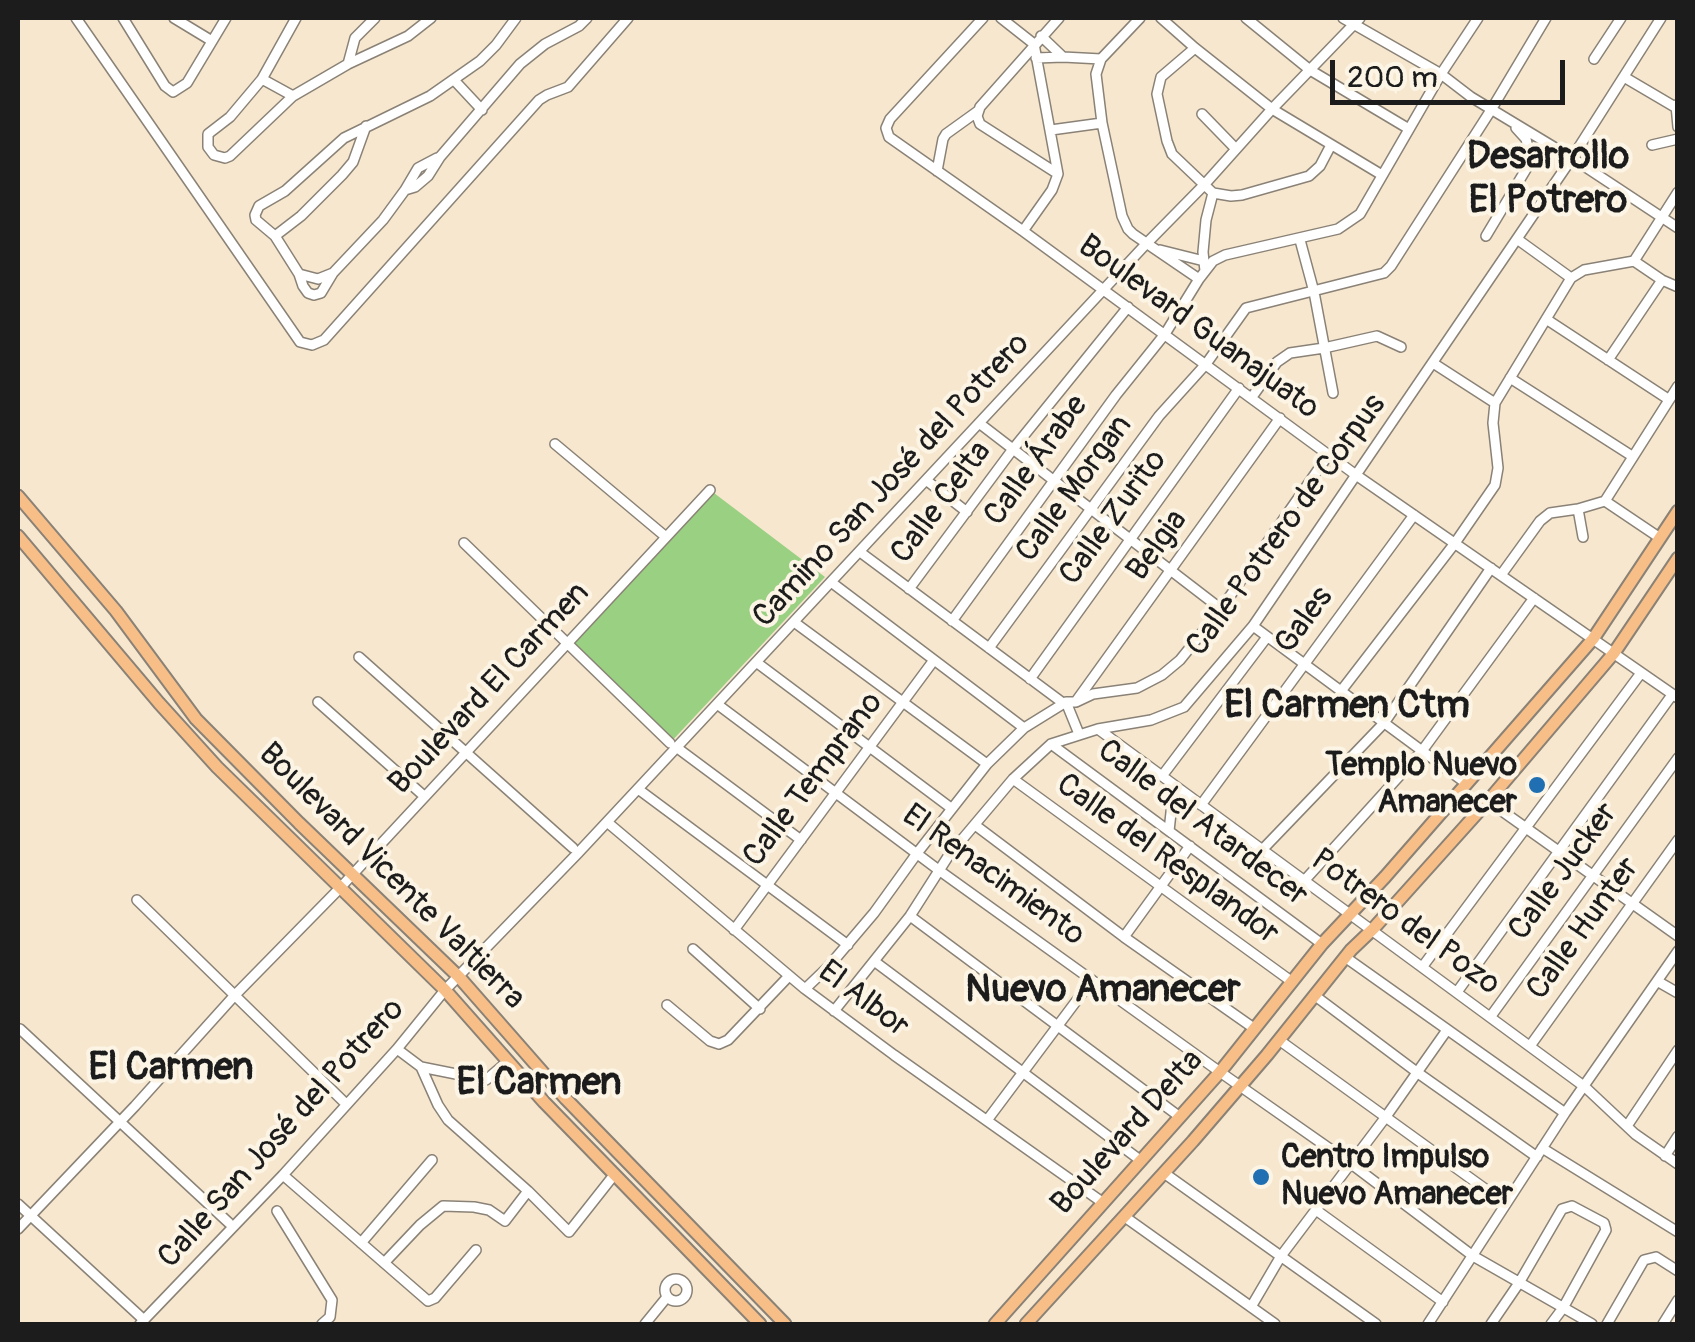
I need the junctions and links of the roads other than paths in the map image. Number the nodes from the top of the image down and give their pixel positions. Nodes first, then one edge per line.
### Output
1 (76, 18) edge
2 (123, 18) edge
3 (174, 18) edge
4 (226, 18) edge
5 (296, 18) edge
6 (374, 18) edge
7 (431, 18) edge
8 (516, 18) edge
9 (587, 18) edge
10 (628, 18) edge
11 (983, 18) edge
12 (1001, 18) edge
13 (1059, 18) edge
14 (1140, 18) edge
15 (1162, 18) edge
16 (1246, 18) edge
17 (1343, 18) edge
18 (1478, 18) edge
19 (1546, 18) edge
20 (1620, 18) edge
21 (1661, 18) edge
22 (1357, 21) edge
23 (1037, 40) junction
24 (212, 41) junction
25 (1194, 48) junction
26 (1063, 57) junction
27 (1036, 58) junction
28 (1100, 59) junction
29 (1594, 60) dead end
30 (348, 64) junction
31 (1310, 70) junction
32 (1441, 74) junction
33 (1624, 77) junction
34 (262, 79) junction
35 (454, 80) junction
36 (293, 96) junction
37 (1676, 105) edge
38 (1272, 109) junction
39 (482, 110) junction
40 (1491, 110) junction
41 (978, 111) junction
42 (1202, 114) dead end
43 (1511, 122) junction
44 (1102, 124) junction
45 (366, 126) junction
46 (1678, 126) edge
47 (1410, 128) junction
48 (1051, 130) junction
49 (1678, 139) edge
50 (1331, 145) junction
51 (1652, 145) dead end
52 (1235, 148) junction
53 (1572, 158) junction
54 (937, 172) junction
55 (1058, 174) junction
56 (1382, 176) junction
57 (1204, 185) junction
58 (1678, 192) edge
59 (1213, 193) junction
60 (1662, 218) junction
61 (1678, 228) edge
62 (1023, 232) junction
63 (275, 236) junction
64 (1486, 236) dead end
65 (1517, 239) junction
66 (1300, 240) junction
67 (1149, 246) junction
68 (1634, 261) junction
69 (1202, 270) junction
70 (333, 273) junction
71 (299, 274) junction
72 (1572, 278) junction
73 (1662, 280) junction
74 (1678, 287) edge
75 (1104, 290) junction
76 (1314, 292) junction
77 (1128, 307) junction
78 (1546, 319) junction
79 (1165, 334) junction
80 (1401, 347) dead end
81 (1324, 348) junction
82 (1608, 360) junction
83 (1433, 363) junction
84 (1206, 364) junction
85 (1510, 378) junction
86 (1678, 386) edge
87 (1238, 388) junction
88 (1333, 392) dead end
89 (1252, 397) junction
90 (1668, 399) junction
91 (1494, 403) junction
92 (1280, 418) junction
93 (979, 423) junction
94 (555, 444) dead end
95 (1013, 449) junction
96 (1632, 456) junction
97 (1333, 457) junction
98 (1353, 472) junction
99 (926, 480) junction
100 (1053, 480) junction
101 (710, 490) dead end
102 (18, 496) edge
103 (1605, 501) junction
104 (1091, 509) junction
105 (1578, 509) junction
106 (1678, 511) edge
107 (967, 512) junction
108 (1414, 515) junction
109 (18, 536) edge
110 (666, 537) junction
111 (1583, 537) dead end
112 (1660, 538) junction
113 (1130, 539) junction
114 (464, 543) dead end
115 (1455, 543) junction
116 (860, 552) junction
117 (1678, 558) edge
118 (1491, 568) junction
119 (1171, 570) junction
120 (1502, 575) junction
121 (831, 582) junction
122 (909, 588) junction
123 (1534, 598) junction
124 (1221, 608) junction
125 (952, 621) junction
126 (794, 622) junction
127 (1253, 626) junction
128 (1267, 636) junction
129 (1593, 639) junction
130 (566, 642) junction
131 (989, 648) junction
132 (1614, 653) junction
133 (359, 657) dead end
134 (934, 660) junction
135 (756, 662) junction
136 (1304, 664) junction
137 (1641, 672) junction
138 (1030, 679) junction
139 (1341, 691) junction
140 (1675, 696) edge
141 (318, 702) dead end
142 (903, 702) junction
143 (1068, 702) junction
144 (716, 704) junction
145 (1384, 723) junction
146 (1024, 728) junction
147 (1098, 729) junction
148 (1079, 734) junction
149 (1052, 744) junction
150 (673, 745) junction
151 (870, 747) junction
152 (1422, 750) junction
153 (465, 752) junction
154 (1678, 758) edge
155 (986, 764) junction
156 (1162, 776) junction
157 (1013, 780) junction
158 (1467, 784) junction
159 (1174, 785) junction
160 (638, 789) junction
161 (836, 792) junction
162 (424, 796) junction
163 (1488, 801) junction
164 (1201, 805) junction
165 (951, 808) junction
166 (607, 822) junction
167 (975, 826) junction
168 (1527, 829) junction
169 (1169, 831) junction
170 (801, 840) junction
171 (1678, 840) edge
172 (1190, 846) junction
173 (573, 848) dead end
174 (1262, 850) junction
175 (1559, 852) junction
176 (920, 854) junction
177 (938, 868) junction
178 (352, 875) junction
179 (1592, 876) junction
180 (1304, 881) junction
181 (767, 885) junction
182 (1161, 886) junction
183 (340, 888) junction
184 (137, 900) dead end
185 (1632, 904) junction
186 (1350, 915) junction
187 (910, 916) junction
188 (1372, 929) junction
189 (734, 930) junction
190 (1678, 936) edge
191 (1124, 937) junction
192 (1322, 944) junction
193 (848, 945) junction
194 (693, 949) dead end
195 (1678, 951) edge
196 (1345, 957) junction
197 (874, 961) junction
198 (1423, 966) junction
199 (789, 976) junction
200 (459, 977) junction
201 (1092, 980) junction
202 (1291, 981) junction
203 (1657, 981) junction
204 (805, 989) junction
205 (445, 990) junction
206 (1457, 992) junction
207 (1678, 993) edge
208 (234, 995) junction
209 (1314, 995) junction
210 (667, 1005) dead end
211 (760, 1009) junction
212 (834, 1011) junction
213 (1490, 1016) junction
214 (1058, 1026) junction
215 (1255, 1028) junction
216 (20, 1029) edge
217 (1447, 1030) junction
218 (1279, 1040) junction
219 (1530, 1046) junction
220 (397, 1049) junction
221 (1678, 1050) edge
222 (508, 1062) junction
223 (421, 1068) junction
224 (1023, 1072) junction
225 (1220, 1072) junction
226 (1418, 1073) junction
227 (1240, 1086) junction
228 (1585, 1087) junction
229 (343, 1101) dead end
230 (1565, 1114) junction
231 (1180, 1117) junction
232 (1385, 1118) junction
233 (988, 1120) junction
234 (120, 1121) junction
235 (1627, 1126) junction
236 (1678, 1136) edge
237 (1540, 1152) junction
238 (1664, 1156) junction
239 (432, 1160) dead end
240 (1140, 1160) junction
241 (1350, 1163) junction
242 (1678, 1164) edge
243 (1164, 1173) junction
244 (283, 1175) junction
245 (614, 1175) junction
246 (528, 1191) junction
247 (1102, 1202) junction
248 (18, 1204) edge
249 (1506, 1204) junction
250 (1316, 1210) junction
251 (277, 1212) dead end
252 (30, 1215) junction
253 (1125, 1217) junction
254 (229, 1222) dead end
255 (18, 1229) edge
256 (1677, 1230) edge
257 (361, 1243) junction
258 (1066, 1245) junction
259 (476, 1250) dead end
260 (1281, 1256) junction
261 (1474, 1256) junction
262 (1086, 1260) junction
263 (384, 1263) junction
264 (1678, 1271) edge
265 (1519, 1283) junction
266 (667, 1297) dead end
267 (1019, 1297) junction
268 (1678, 1300) edge
269 (1443, 1302) junction
270 (1251, 1307) junction
271 (1563, 1308) junction
272 (142, 1322) edge
273 (1029, 1322) edge
274 (322, 1324) edge
275 (644, 1324) edge
276 (760, 1324) edge
277 (785, 1324) edge
278 (994, 1324) edge
279 (1275, 1324) edge
280 (1376, 1324) edge
281 (1428, 1324) edge
282 (1491, 1324) edge
283 (1551, 1324) edge
284 (1592, 1324) edge
285 (1607, 1324) edge
286 (1663, 1324) edge

1 - 10 street
2 - 24 street
3 - 24 street
4 - 24 street
5 - 34 street
6 - 30 street
7 - 30 street
8 - 35 street
9 - 39 street
11 - 54 street, Boulevard Guanajuato
12 - 23 street
13 - 23 street
14 - 28 street
15 - 25 street
16 - 31 street
17 - 22 street
18 - 32 street
19 - 40 street, Calle Morgan
20 - 29 street
21 - 33 street, Calle Potrero de Corpus
22 - 31 street, Camino San José del Potrero
22 - 32 street
23 - 26 street
23 - 27 street
23 - 41 street
25 - 38 street
25 - 57 street
26 - 27 street
26 - 28 street
27 - 48 street
28 - 44 street
30 - 36 street
31 - 38 street, Camino San José del Potrero
31 - 47 street
32 - 40 street
32 - 47 street
33 - 37 street
33 - 53 street, Calle Potrero de Corpus
34 - 36 street
34 - 36 street
35 - 39 street
35 - 45 street
37 - 46 street
38 - 50 street
38 - 52 street, Camino San José del Potrero
39 - 70 street
40 - 43 street
40 - 76 street, Calle Morgan
41 - 54 street
41 - 55 street
42 - 52 street
43 - 53 street
43 - 64 street
44 - 48 street
44 - 67 street
45 - 63 street
45 - 63 street
47 - 56 street
48 - 55 street
49 - 51 street
50 - 56 street
50 - 59 street
52 - 57 street, Camino San José del Potrero
53 - 60 street
53 - 65 street, Calle Potrero de Corpus
54 - 62 street, Boulevard Guanajuato
55 - 62 street
56 - 66 street
57 - 59 street
57 - 67 street, Camino San José del Potrero
58 - 60 street
59 - 69 street
60 - 61 street
60 - 68 street
62 - 75 street, Boulevard Guanajuato
63 - 71 street
65 - 72 street
65 - 83 street, Calle Potrero de Corpus
66 - 69 street
66 - 76 street
67 - 69 street
67 - 69 street
67 - 75 street, Camino San José del Potrero
68 - 72 street
68 - 73 street
69 - 79 street, Calle Árabe
70 - 71 street
70 - 71 street
72 - 78 street
73 - 74 street
73 - 82 street
75 - 77 street, Boulevard Guanajuato
75 - 93 street, Camino San José del Potrero
76 - 81 street
76 - 84 street, Calle Morgan
77 - 79 street, Boulevard Guanajuato
77 - 95 street, Calle Celta
78 - 82 street
78 - 85 street
79 - 84 street, Boulevard Guanajuato
79 - 100 street, Calle Árabe
80 - 81 street
81 - 88 street
81 - 89 street
82 - 90 street
83 - 91 street
83 - 98 street, Calle Potrero de Corpus
84 - 87 street, Boulevard Guanajuato
84 - 104 street, Calle Morgan
85 - 91 street
85 - 96 street
86 - 90 street
87 - 89 street, Boulevard Guanajuato
87 - 113 street, Calle Zurito
89 - 92 street, Boulevard Guanajuato
90 - 96 street
91 - 115 street
92 - 97 street, Boulevard Guanajuato
92 - 119 street, Belgia
93 - 95 street
93 - 99 street, Camino San José del Potrero
94 - 110 street
95 - 100 street
95 - 107 street, Calle Celta
96 - 103 street
97 - 98 street, Boulevard Guanajuato
97 - 124 street
98 - 108 street, Boulevard Guanajuato
98 - 127 street, Calle Potrero de Corpus
99 - 107 street
99 - 116 street, Camino San José del Potrero
100 - 104 street
100 - 125 street, Calle Árabe
101 - 110 street, Boulevard El Carmen
102 - 178 main road, Boulevard Vicente Valtierra
103 - 105 street
103 - 112 street
104 - 113 street
104 - 131 street, Calle Morgan
105 - 111 street
105 - 120 street
106 - 112 main road, Boulevard Delta
107 - 122 street, Calle Celta
108 - 115 street, Boulevard Guanajuato
108 - 136 street, Gales
109 - 183 main road, Boulevard Vicente Valtierra
110 - 130 street, Boulevard El Carmen
112 - 129 main road, Boulevard Delta
113 - 119 street
113 - 138 street, Calle Zurito
114 - 130 street
115 - 118 street, Boulevard Guanajuato
115 - 139 street
116 - 121 street, Camino San José del Potrero
116 - 122 street
117 - 132 main road, Boulevard Delta
118 - 120 street, Boulevard Guanajuato
118 - 145 street
119 - 124 street
119 - 143 street, Belgia
120 - 123 street, Boulevard Guanajuato
121 - 126 street, Camino San José del Potrero
121 - 134 street
122 - 125 street
123 - 129 street, Boulevard Guanajuato
123 - 152 street
124 - 143 street
125 - 131 street
126 - 135 street, Camino San José del Potrero
126 - 142 street
127 - 128 street
127 - 147 street, Calle Potrero de Corpus
128 - 136 street
128 - 156 street
129 - 132 street, Boulevard Guanajuato
129 - 158 main road, Boulevard Delta
130 - 150 street
130 - 153 street, Boulevard El Carmen
131 - 138 street
132 - 137 street, Boulevard Guanajuato
132 - 163 main road, Boulevard Delta
133 - 153 street
134 - 142 street, Calle Temprano
134 - 146 street
135 - 144 street, Camino San José del Potrero
135 - 151 street
136 - 139 street
136 - 164 street, Gales
137 - 140 street, Boulevard Guanajuato
137 - 168 street
138 - 143 street
139 - 145 street
140 - 175 street
141 - 162 street
142 - 151 street, Calle Temprano
142 - 155 street
143 - 146 street
143 - 148 street
144 - 150 street, Camino San José del Potrero
144 - 161 street, El Renacimiento
145 - 152 street
145 - 174 street
146 - 155 street
147 - 148 street, Calle Potrero de Corpus
147 - 156 street, Potrero del Pozo
148 - 149 street, Calle Potrero de Corpus
149 - 157 street, Calle Potrero de Corpus
149 - 169 street, Calle del Atardecer
150 - 160 street, Camino San José del Potrero
150 - 170 street
151 - 161 street, Calle Temprano
151 - 165 street
152 - 158 street
152 - 180 street
153 - 162 street, Boulevard El Carmen
153 - 173 street
154 - 179 street, Calle Jucker
155 - 165 street
156 - 159 street, Potrero del Pozo
157 - 167 street, Calle Potrero de Corpus
157 - 182 street, Calle del Resplandor
158 - 186 main road, Boulevard Delta
159 - 164 street, Potrero del Pozo
159 - 169 street
160 - 166 street, Camino San José del Potrero
160 - 181 street
161 - 170 street, Calle Temprano
161 - 176 street, El Renacimiento
162 - 178 street, Boulevard El Carmen
163 - 168 street
163 - 188 main road, Boulevard Delta
164 - 174 street, Potrero del Pozo
165 - 176 street
166 - 189 street, El Albor
166 - 200 street, Camino San José del Potrero
167 - 177 street, Calle Potrero de Corpus
167 - 191 street
168 - 175 street
168 - 198 street
169 - 172 street, Calle del Atardecer
170 - 181 street, Calle Temprano
171 - 185 street, Calle Hunter
172 - 182 street
172 - 192 street, Calle del Atardecer
174 - 180 street, Potrero del Pozo
175 - 179 street
175 - 206 street
176 - 177 street, El Renacimiento
176 - 193 street
177 - 187 street, Calle Potrero de Corpus
177 - 201 street, El Renacimiento
178 - 183 street, Boulevard El Carmen
178 - 200 main road, Boulevard Vicente Valtierra
179 - 185 street
179 - 213 street, Calle Jucker
180 - 186 street, Potrero del Pozo
181 - 189 street, Calle Temprano
181 - 193 street
182 - 191 street
182 - 202 street, Calle del Resplandor
183 - 205 main road, Boulevard Vicente Valtierra
183 - 208 street, Boulevard El Carmen
184 - 208 street
185 - 190 street
185 - 219 street, Calle Hunter
186 - 188 street, Potrero del Pozo
186 - 192 main road, Boulevard Delta
187 - 197 street, Calle Potrero de Corpus
187 - 214 street
188 - 196 main road, Boulevard Delta
188 - 198 street, Potrero del Pozo
189 - 199 street, El Albor
191 - 215 street
192 - 202 main road, Boulevard Delta
193 - 204 street
194 - 211 street
195 - 203 street
196 - 209 main road, Boulevard Delta
196 - 217 street
197 - 212 street, Calle Potrero de Corpus
197 - 224 street
198 - 206 street, Potrero del Pozo
199 - 204 street, El Albor
199 - 211 street
200 - 205 street, Calle San José del Potrero
200 - 277 main road, Boulevard Vicente Valtierra
201 - 214 street
201 - 225 street, El Renacimiento
202 - 215 main road, Boulevard Delta
203 - 207 street
203 - 228 street
204 - 212 street, El Albor
205 - 220 street, Calle San José del Potrero
205 - 222 main road, Boulevard Vicente Valtierra
206 - 213 street, Potrero del Pozo
208 - 229 street
208 - 234 street, Boulevard El Carmen
209 - 218 main road, Boulevard Delta
209 - 226 street
210 - 211 street
212 - 233 street, El Albor
213 - 219 street, Potrero del Pozo
214 - 224 street
214 - 231 street
215 - 225 main road, Boulevard Delta
216 - 234 street
217 - 226 street
217 - 230 street
218 - 227 main road, Boulevard Delta
218 - 232 street
219 - 228 street, Potrero del Pozo
220 - 223 street
220 - 244 street, Calle San José del Potrero
221 - 235 street
222 - 223 street
222 - 245 main road, Boulevard Vicente Valtierra
223 - 246 street
224 - 233 street
224 - 240 street
225 - 227 street, El Renacimiento
225 - 231 main road, Boulevard Delta
226 - 232 street
226 - 237 street
227 - 241 street, El Renacimiento
227 - 243 main road, Boulevard Delta
228 - 230 street
228 - 235 street, Potrero del Pozo
230 - 237 street
231 - 240 main road, Boulevard Delta
232 - 241 street
232 - 249 street
233 - 247 street, El Albor
234 - 252 street, Boulevard El Carmen
234 - 254 street
235 - 238 street, Potrero del Pozo
236 - 238 street
237 - 249 street
237 - 256 street
238 - 242 street, Potrero del Pozo
239 - 257 street
240 - 247 main road, Boulevard Delta
241 - 250 street
241 - 261 street, El Renacimiento
243 - 253 main road, Boulevard Delta
243 - 260 street
244 - 257 street
244 - 272 street, Calle San José del Potrero
245 - 246 street
245 - 276 main road, Boulevard Vicente Valtierra
246 - 263 street
247 - 258 main road, Boulevard Delta
248 - 252 street
249 - 261 street
250 - 260 street
250 - 269 street
251 - 274 street
252 - 255 street, Boulevard El Carmen
252 - 272 street
253 - 262 main road, Boulevard Delta
253 - 270 street
257 - 263 street
258 - 262 main road
258 - 267 main road, Boulevard Delta
259 - 263 street
260 - 270 street
260 - 280 street
261 - 265 street, El Renacimiento
261 - 269 street
262 - 273 main road, Boulevard Delta
264 - 285 street
265 - 271 street, El Renacimiento
265 - 271 street
265 - 282 street
266 - 275 street
267 - 273 main road
267 - 278 main road, Boulevard Delta
268 - 286 street
269 - 281 street
270 - 279 street
271 - 283 street
271 - 284 street, El Renacimiento

